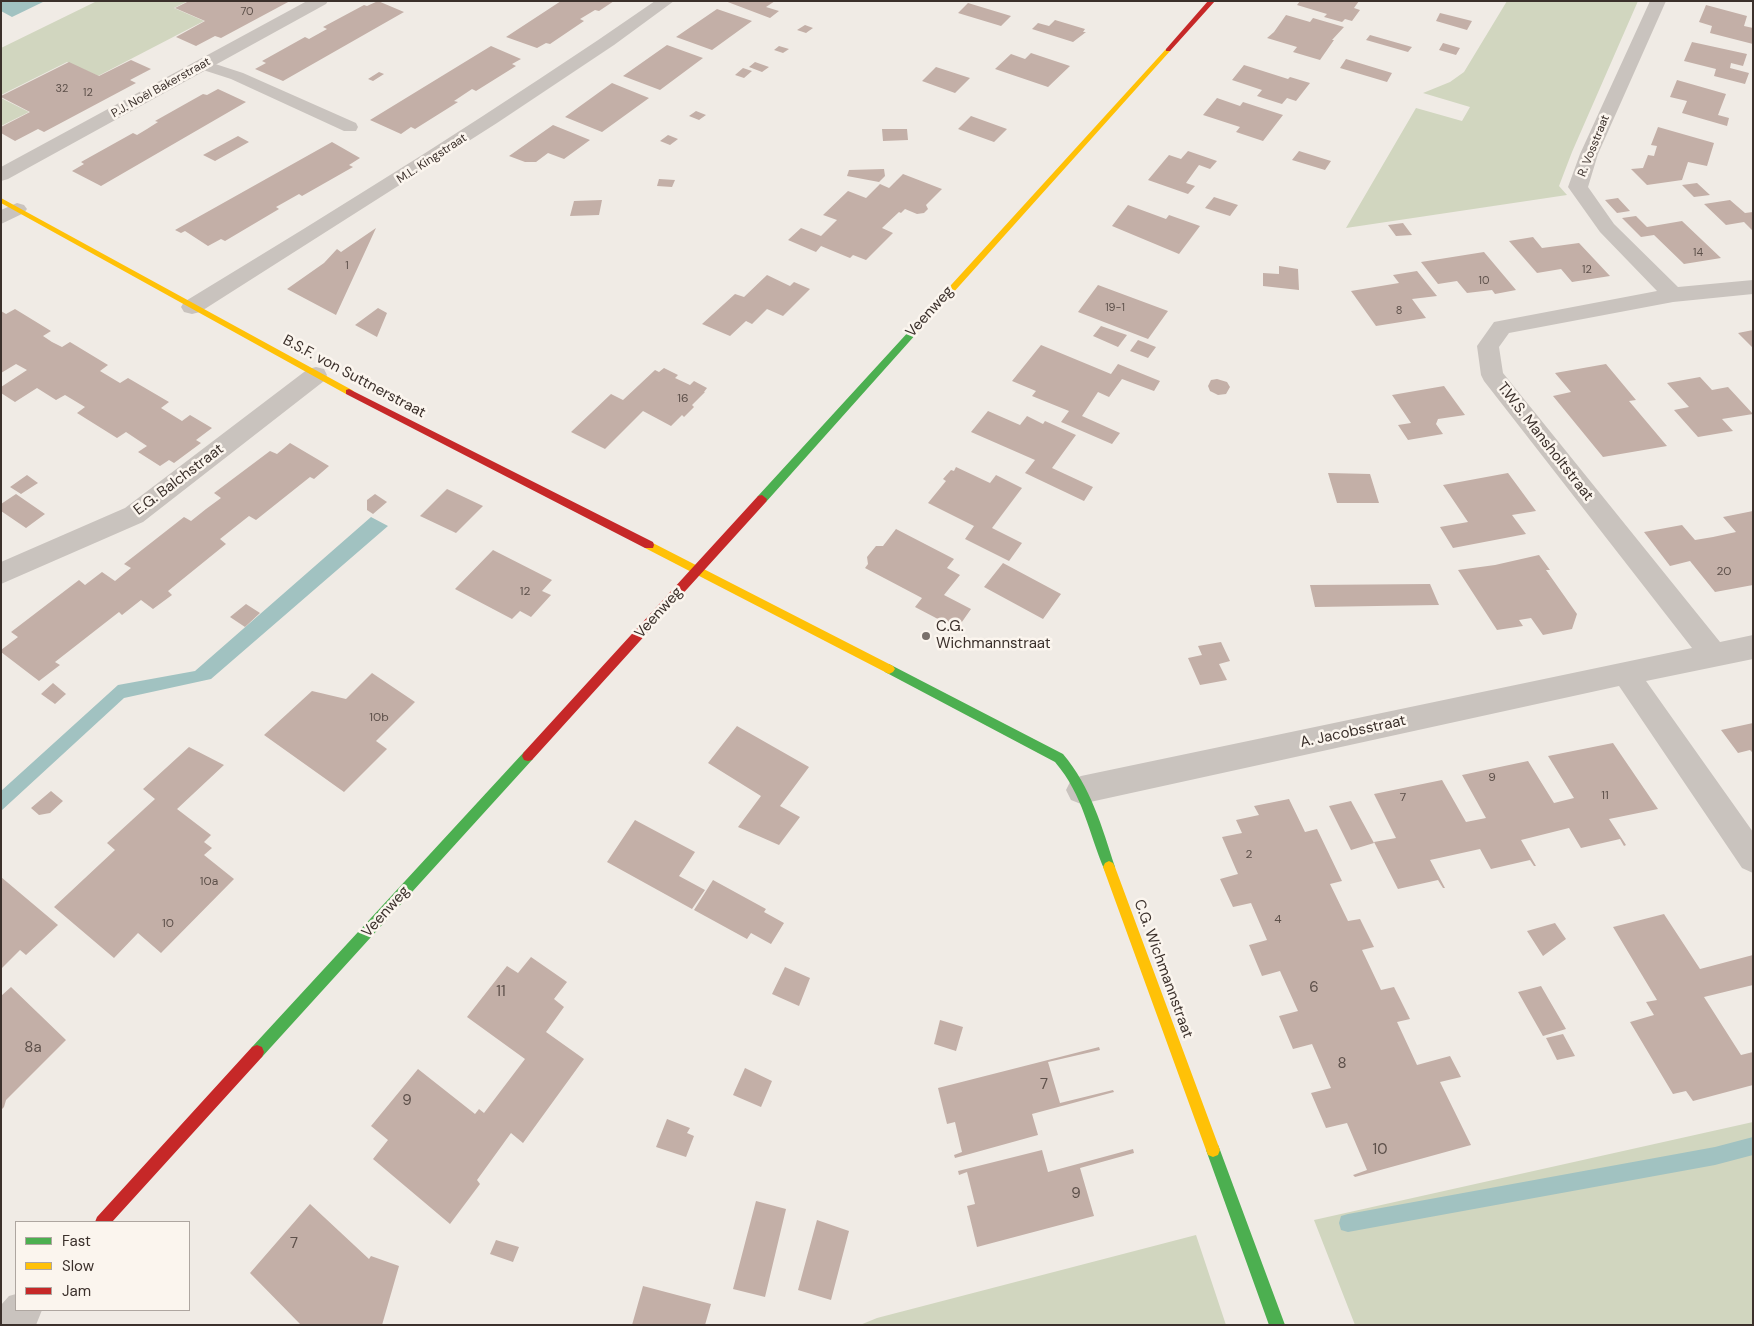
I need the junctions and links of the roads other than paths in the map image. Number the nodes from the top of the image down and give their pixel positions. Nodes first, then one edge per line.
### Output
1 (320, 1) edge
2 (666, 1) edge
3 (1212, 1) edge
4 (1658, 1) edge
5 (203, 65) junction
6 (350, 127) dead end
7 (1, 175) edge
8 (6, 209) edge
9 (1753, 287) edge
10 (1673, 294) junction
11 (192, 307) junction
12 (316, 375) junction
13 (698, 570) junction
14 (1, 574) edge
15 (1753, 648) edge
16 (1714, 655) junction
17 (1625, 673) junction
18 (1081, 790) junction
19 (1753, 858) edge
20 (103, 1221) edge
21 (21, 1311) edge
22 (9, 1325) edge
23 (1278, 1325) edge

1 - 5 street, P.J. Noël Bakerstraat
2 - 11 street, M.L. Kingstraat
3 - 13 street, Veenweg
4 - 10 street, R. Vosstraat
5 - 6 lane
5 - 7 street, P.J. Noël Bakerstraat
8 - 11 street, B.S.F. von Suttnerstraat
9 - 10 street, T.W.S. Mansholtstraat
10 - 16 street, T.W.S. Mansholtstraat
11 - 12 street, B.S.F. von Suttnerstraat
12 - 13 street, B.S.F. von Suttnerstraat
12 - 14 street, E.G. Balchstraat
13 - 18 street, C.G. Wichmannstraat
13 - 20 street, Veenweg
15 - 16 street, A. Jacobsstraat
16 - 17 street, A. Jacobsstraat
17 - 18 street, A. Jacobsstraat
17 - 19 street
18 - 23 street, C.G. Wichmannstraat
21 - 22 street

